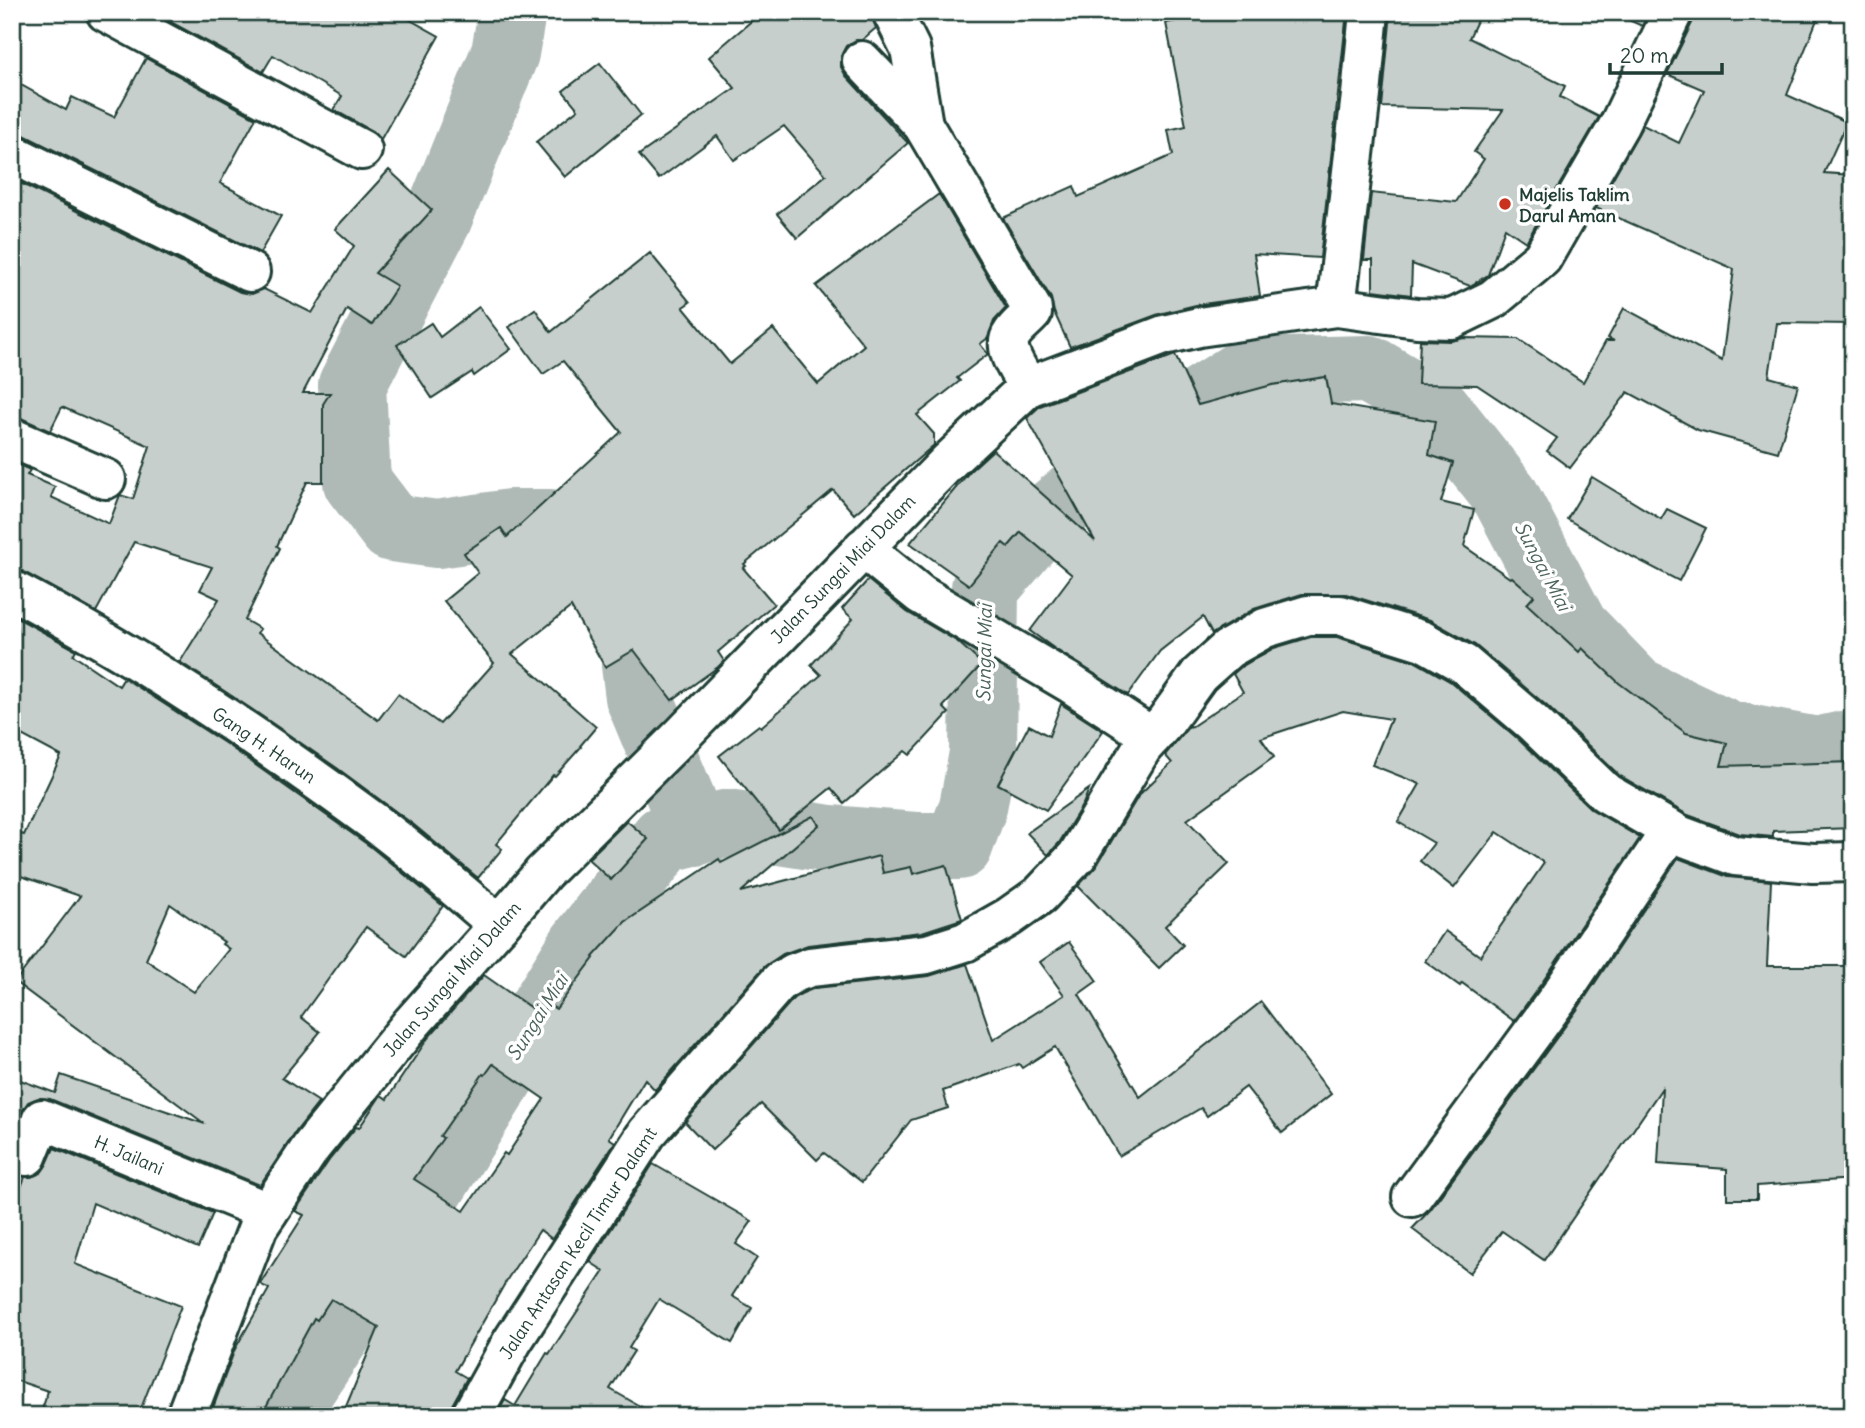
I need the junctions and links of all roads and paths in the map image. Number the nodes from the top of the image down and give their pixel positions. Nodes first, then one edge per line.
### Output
1 (106, 12) edge
2 (891, 12) edge
3 (1369, 12) edge
4 (1673, 12) edge
5 (862, 61) dead end
6 (923, 125) junction
7 (362, 150) dead end
8 (12, 154) edge
9 (250, 272) dead end
10 (1336, 307) junction
11 (1028, 387) junction
12 (12, 438) edge
13 (106, 479) dead end
14 (863, 548) junction
15 (12, 590) edge
16 (1152, 737) junction
17 (1671, 830) junction
18 (1853, 862) edge
19 (499, 925) junction
20 (12, 1150) edge
21 (1412, 1197) dead end
22 (268, 1212) junction
23 (186, 1416) edge
24 (471, 1416) edge

1 - 7 street
2 - 6 street
3 - 10 street
4 - 10 street, Jalan Sungai Miai Dalam
5 - 6 street
6 - 11 street
8 - 9 street
10 - 11 street, Jalan Sungai Miai Dalam
11 - 14 street, Jalan Sungai Miai Dalam
12 - 13 street
14 - 16 street
14 - 19 street, Jalan Sungai Miai Dalam
15 - 19 street, Gang H. Harun
16 - 17 street, Jalan Antasan Kecil Timur Dalamt
16 - 24 street, Jalan Antasan Kecil Timur Dalamt
17 - 18 street, Jalan Antasan Kecil Timur Dalamt
17 - 21 street
19 - 22 street, Jalan Sungai Miai Dalam
20 - 22 street, H. Jailani
22 - 23 street, Jalan Sungai Miai Dalam

